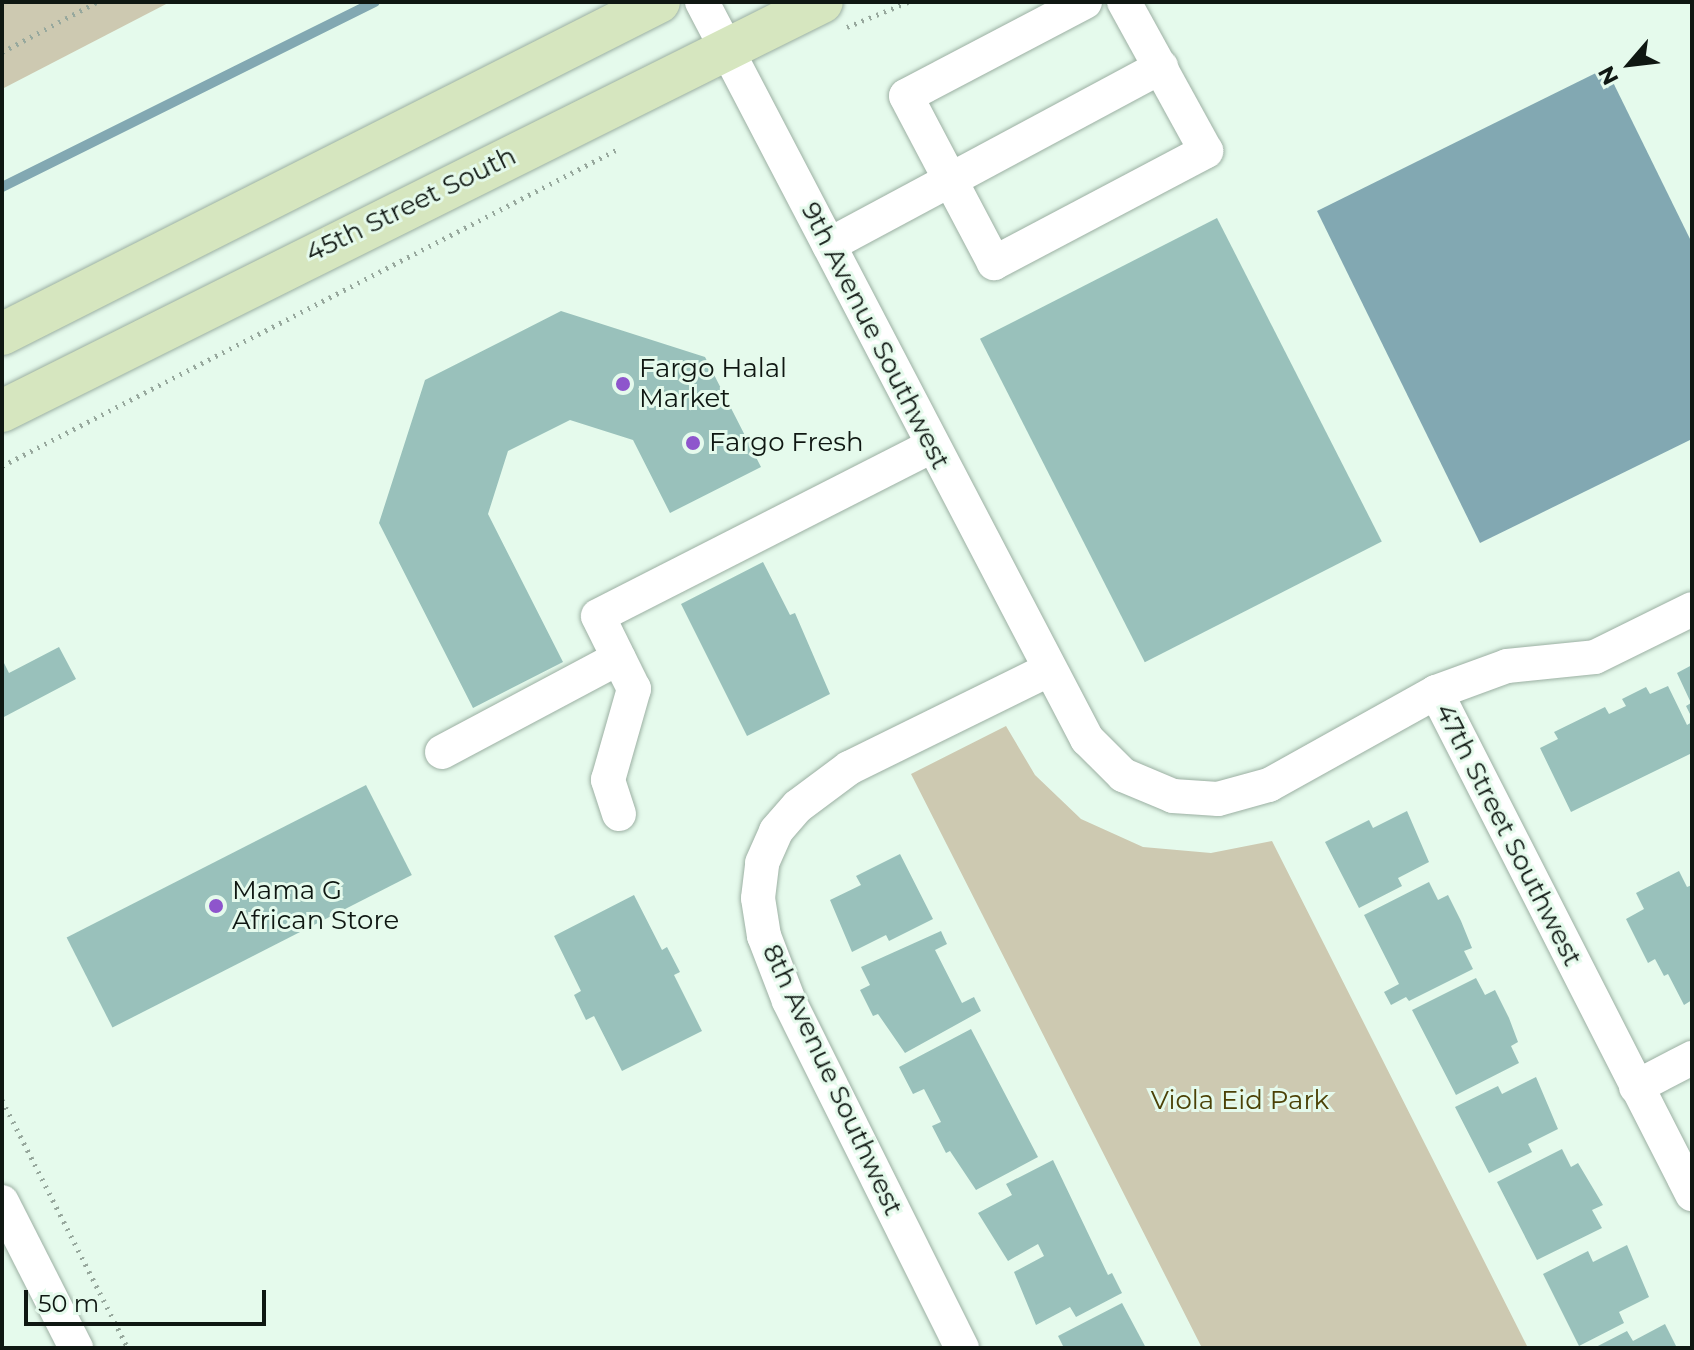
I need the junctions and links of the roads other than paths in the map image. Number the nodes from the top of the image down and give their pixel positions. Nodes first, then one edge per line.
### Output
1 (659, 2) edge
2 (702, 2) edge
3 (822, 2) edge
4 (1085, 2) edge
5 (1124, 2) edge
6 (727, 51) junction
7 (1161, 67) junction
8 (949, 181) junction
9 (829, 245) junction
10 (2, 334) edge
11 (2, 411) edge
12 (932, 446) junction
13 (1692, 609) edge
14 (619, 658) junction
15 (1048, 670) junction
16 (1436, 692) junction
17 (442, 752) dead end
18 (619, 814) dead end
19 (1692, 1058) edge
20 (1636, 1087) junction
21 (1692, 1194) edge
22 (2, 1202) edge
23 (76, 1348) edge
24 (962, 1348) edge

1 - 10 main road
2 - 6 street, 9th Avenue Southwest
3 - 6 main road, 45th Street South
4 - 8 street
5 - 7 street
6 - 9 street, 9th Avenue Southwest
6 - 11 main road, 45th Street South
7 - 8 street
7 - 8 street
8 - 9 street
9 - 12 street, 9th Avenue Southwest
12 - 14 street
12 - 15 street, 9th Avenue Southwest
13 - 16 street
14 - 17 street
14 - 18 street
15 - 16 street, 47th Street Southwest
15 - 24 street, 8th Avenue Southwest
16 - 20 street, 47th Street Southwest
19 - 20 street
20 - 21 street, 47th Street Southwest
22 - 23 street

